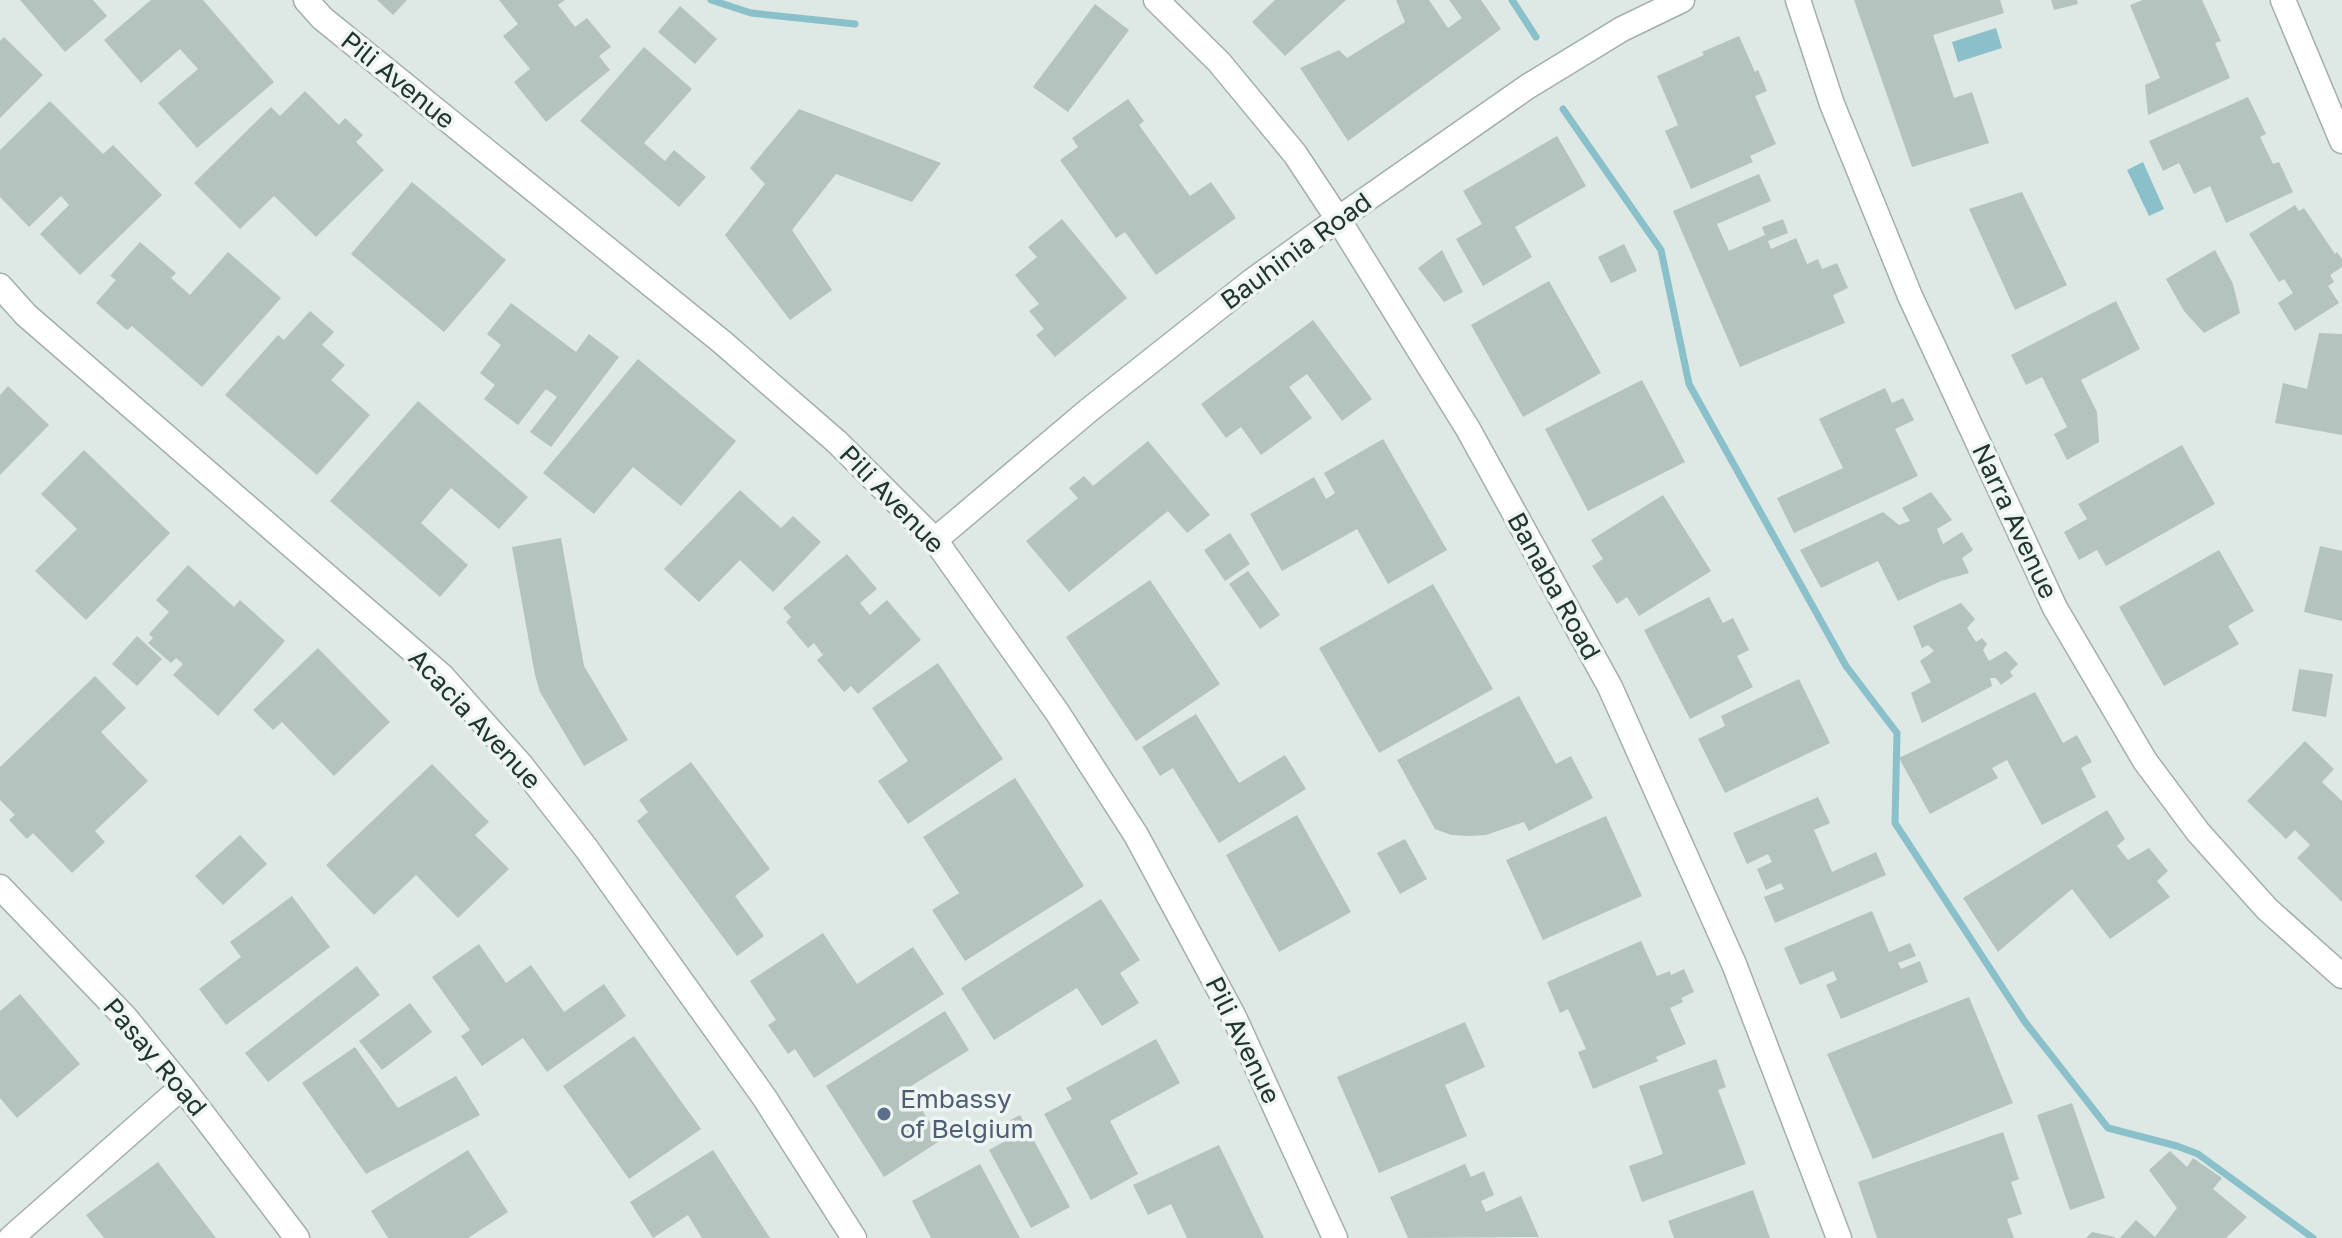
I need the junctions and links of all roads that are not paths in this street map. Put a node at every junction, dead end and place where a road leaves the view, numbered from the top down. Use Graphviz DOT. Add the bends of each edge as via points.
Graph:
graph roads {
  1 [pos="306,0"];
  2 [pos="1682,0"];
  3 [pos="1798,0"];
  4 [pos="2283,0"];
  5 [pos="1160,2"];
  6 [pos="2342,141"];
  7 [pos="1338,219"];
  8 [pos="0,286"];
  9 [pos="935,540"];
  10 [pos="0,887"];
  11 [pos="2342,976"];
  12 [pos="182,1087"];
  13 [pos="11,1238"];
  14 [pos="297,1238"];
  15 [pos="854,1238"];
  16 [pos="1335,1238"];
  17 [pos="1839,1238"];
  1 -- 9 [label="street, Pili Avenue" via="722,342 837,442"];
  2 -- 7 [label="street, Bauhinia Road" via="1622,29 1527,87"];
  3 -- 11 [label="street, Narra Avenue" via="1832,104 1910,296 2055,608 2145,761 2198,832 2267,909"];
  4 -- 6 [label="street"];
  5 -- 7 [label="street, Banaba Road" via="1219,62 1295,154"];
  7 -- 9 [label="street, Bauhinia Road" via="1089,410"];
  7 -- 17 [label="street, Banaba Road" via="1468,429 1610,687 1734,964"];
  8 -- 15 [label="street, Acacia Avenue" via="26,315 442,676 586,848 764,1097"];
  9 -- 16 [label="street, Pili Avenue" via="1136,835 1234,1017"];
  10 -- 12 [label="street, Pasay Road" via="125,1017"];
  12 -- 13 [label="street"];
  12 -- 14 [label="street, Pasay Road"];
}
